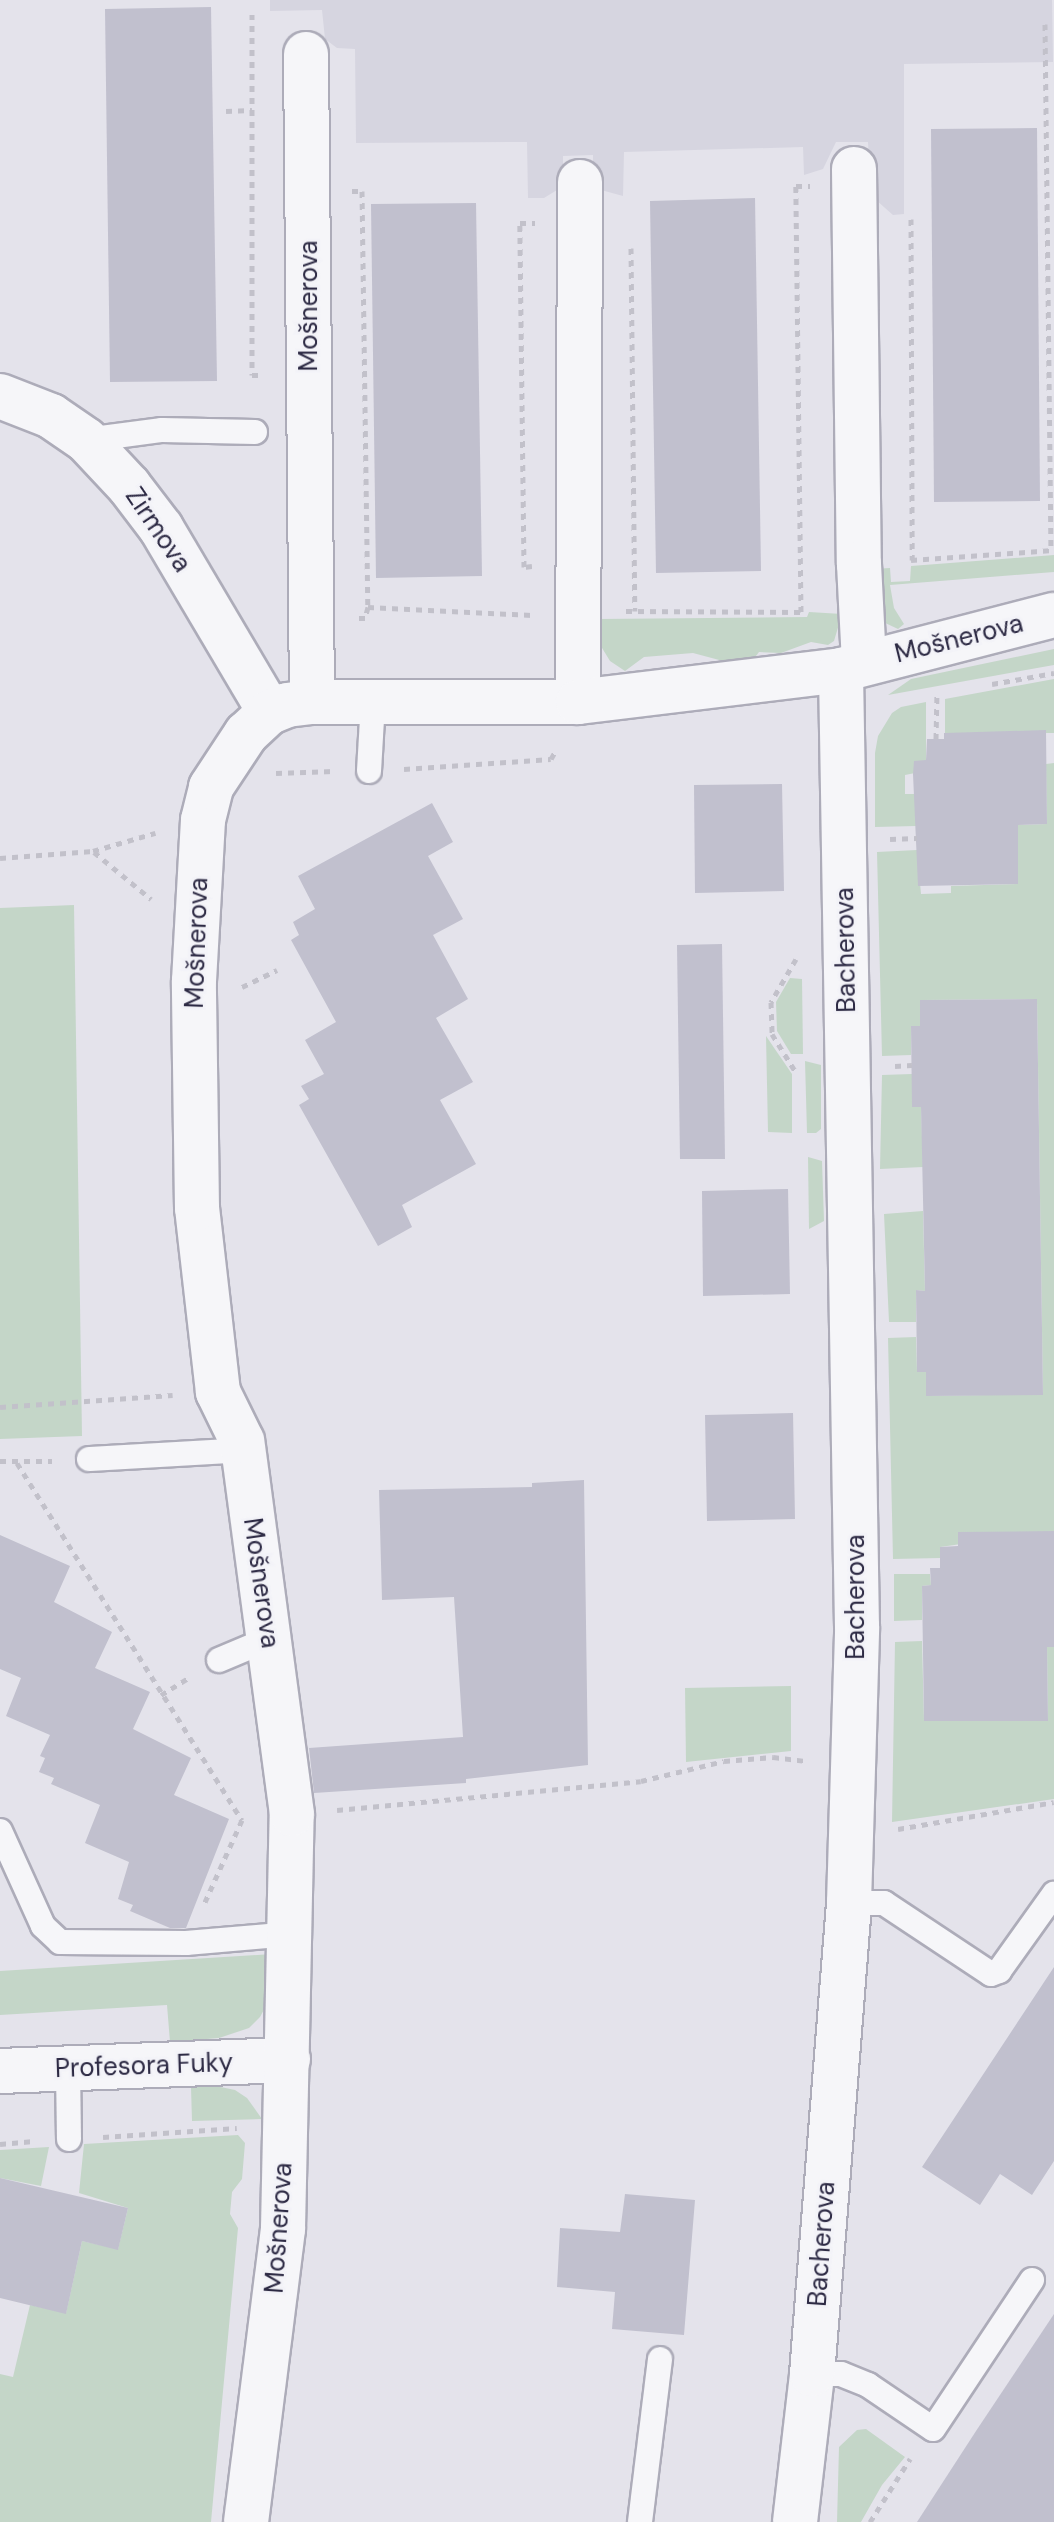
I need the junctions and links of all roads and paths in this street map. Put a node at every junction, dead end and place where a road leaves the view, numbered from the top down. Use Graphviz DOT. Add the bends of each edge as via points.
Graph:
graph roads {
  1 [pos="252,14"];
  2 [pos="1045,24"];
  3 [pos="306,54"];
  4 [pos="252,110"];
  5 [pos="226,111"];
  6 [pos="855,176"];
  7 [pos="580,182"];
  8 [pos="252,189"];
  9 [pos="362,191"];
  10 [pos="911,219"];
  11 [pos="520,223"];
  12 [pos="631,236"];
  13 [pos="0,396"];
  14 [pos="255,432"];
  15 [pos="86,440"];
  16 [pos="1052,551"];
  17 [pos="531,578"];
  18 [pos="529,603"];
  19 [pos="1054,615"];
  20 [pos="853,667"];
  21 [pos="1054,673"];
  22 [pos="981,686"];
  23 [pos="951,690"];
  24 [pos="937,693"];
  25 [pos="922,695"];
  26 [pos="312,702"];
  27 [pos="373,702"];
  28 [pos="578,702"];
  29 [pos="270,712"];
  30 [pos="936,739"];
  31 [pos="369,771"];
  32 [pos="271,774"];
  33 [pos="203,820"];
  34 [pos="93,851"];
  35 [pos="0,858"];
  36 [pos="197,939"];
  37 [pos="796,944"];
  38 [pos="277,970"];
  39 [pos="239,973"];
  40 [pos="797,1085"];
  41 [pos="218,1392"];
  42 [pos="0,1407"];
  43 [pos="243,1450"];
  44 [pos="89,1459"];
  45 [pos="0,1461"];
  46 [pos="269,1639"];
  47 [pos="219,1660"];
  48 [pos="819,1764"];
  49 [pos="1054,1802"];
  50 [pos="292,1814"];
  51 [pos="0,1831"];
  52 [pos="885,1831"];
  53 [pos="1054,1894"];
  54 [pos="849,1903"];
  55 [pos="290,1934"];
  56 [pos="186,1943"];
  57 [pos="288,2060"];
  58 [pos="68,2068"];
  59 [pos="0,2071"];
  60 [pos="248,2128"];
  61 [pos="69,2139"];
  62 [pos="1032,2280"];
  63 [pos="660,2359"];
  64 [pos="812,2374"];
  65 [pos="913,2453"];
  66 [pos="246,2522"];
  67 [pos="640,2522"];
  68 [pos="795,2522"];
  69 [pos="870,2522"];
  1 -- 4 [label="path"];
  2 -- 16 [label="path"];
  3 -- 26 [label="street, Mošnerova"];
  4 -- 5 [label="path"];
  4 -- 8 [label="path"];
  6 -- 12 [label="path" via="796,186 801,612 635,611"];
  6 -- 20 [label="street, Mošnerova" via="859,564"];
  7 -- 28 [label="street"];
  9 -- 18 [label="path" via="368,607 528,615"];
  10 -- 16 [label="path" via="912,560"];
  11 -- 17 [label="path" via="524,567 532,566"];
  13 -- 15 [label="street, Zirmova" via="51,416"];
  14 -- 15 [label="lane" via="162,430"];
  15 -- 29 [label="street, Zirmova" via="161,528"];
  19 -- 20 [label="street, Mošnerova"];
  20 -- 28 [label="street, Mošnerova"];
  20 -- 54 [label="street, Bacherova" via="857,1627"];
  21 -- 22 [label="path"];
  23 -- 24 [label="path"];
  24 -- 25 [label="path"];
  24 -- 30 [label="path"];
  26 -- 27 [label="street, Mošnerova"];
  26 -- 29 [label="street, Mošnerova"];
  27 -- 28 [label="street, Mošnerova"];
  27 -- 31 [label="lane"];
  28 -- 31 [label="path" via="551,759"];
  29 -- 33 [label="street, Mošnerova" via="225,762 211,787"];
  31 -- 32 [label="path"];
  33 -- 34 [label="path"];
  33 -- 36 [label="street, Mošnerova"];
  34 -- 35 [label="path"];
  34 -- 36 [label="path"];
  36 -- 41 [label="street, Mošnerova" via="197,1208"];
  37 -- 40 [label="path" via="796,960 771,1002 772,1034 797,1070"];
  38 -- 39 [label="path" via="241,988"];
  41 -- 42 [label="path"];
  41 -- 43 [label="street, Mošnerova"];
  43 -- 44 [label="lane"];
  43 -- 46 [label="street, Mošnerova"];
  45 -- 56 [label="path" via="17,1463 242,1820"];
  46 -- 47 [label="lane"];
  46 -- 50 [label="street, Mošnerova"];
  48 -- 50 [label="path" via="752,1758 641,1781"];
  49 -- 52 [label="path"];
  50 -- 55 [label="street, Mošnerova"];
  51 -- 56 [label="lane" via="43,1926 60,1942"];
  53 -- 54 [label="lane" via="999,1971 991,1974 884,1903"];
  54 -- 64 [label="street, Bacherova"];
  55 -- 56 [label="lane"];
  55 -- 57 [label="street, Mošnerova"];
  57 -- 58 [label="street, Profesora Fuky"];
  57 -- 66 [label="street, Mošnerova" via="283,2229"];
  58 -- 59 [label="street, Profesora Fuky"];
  58 -- 61 [label="lane"];
  60 -- 61 [label="path"];
  62 -- 64 [label="lane" via="933,2429 868,2385 841,2374"];
  63 -- 67 [label="lane"];
  64 -- 68 [label="street, Bacherova"];
  65 -- 69 [label="path"];
}
